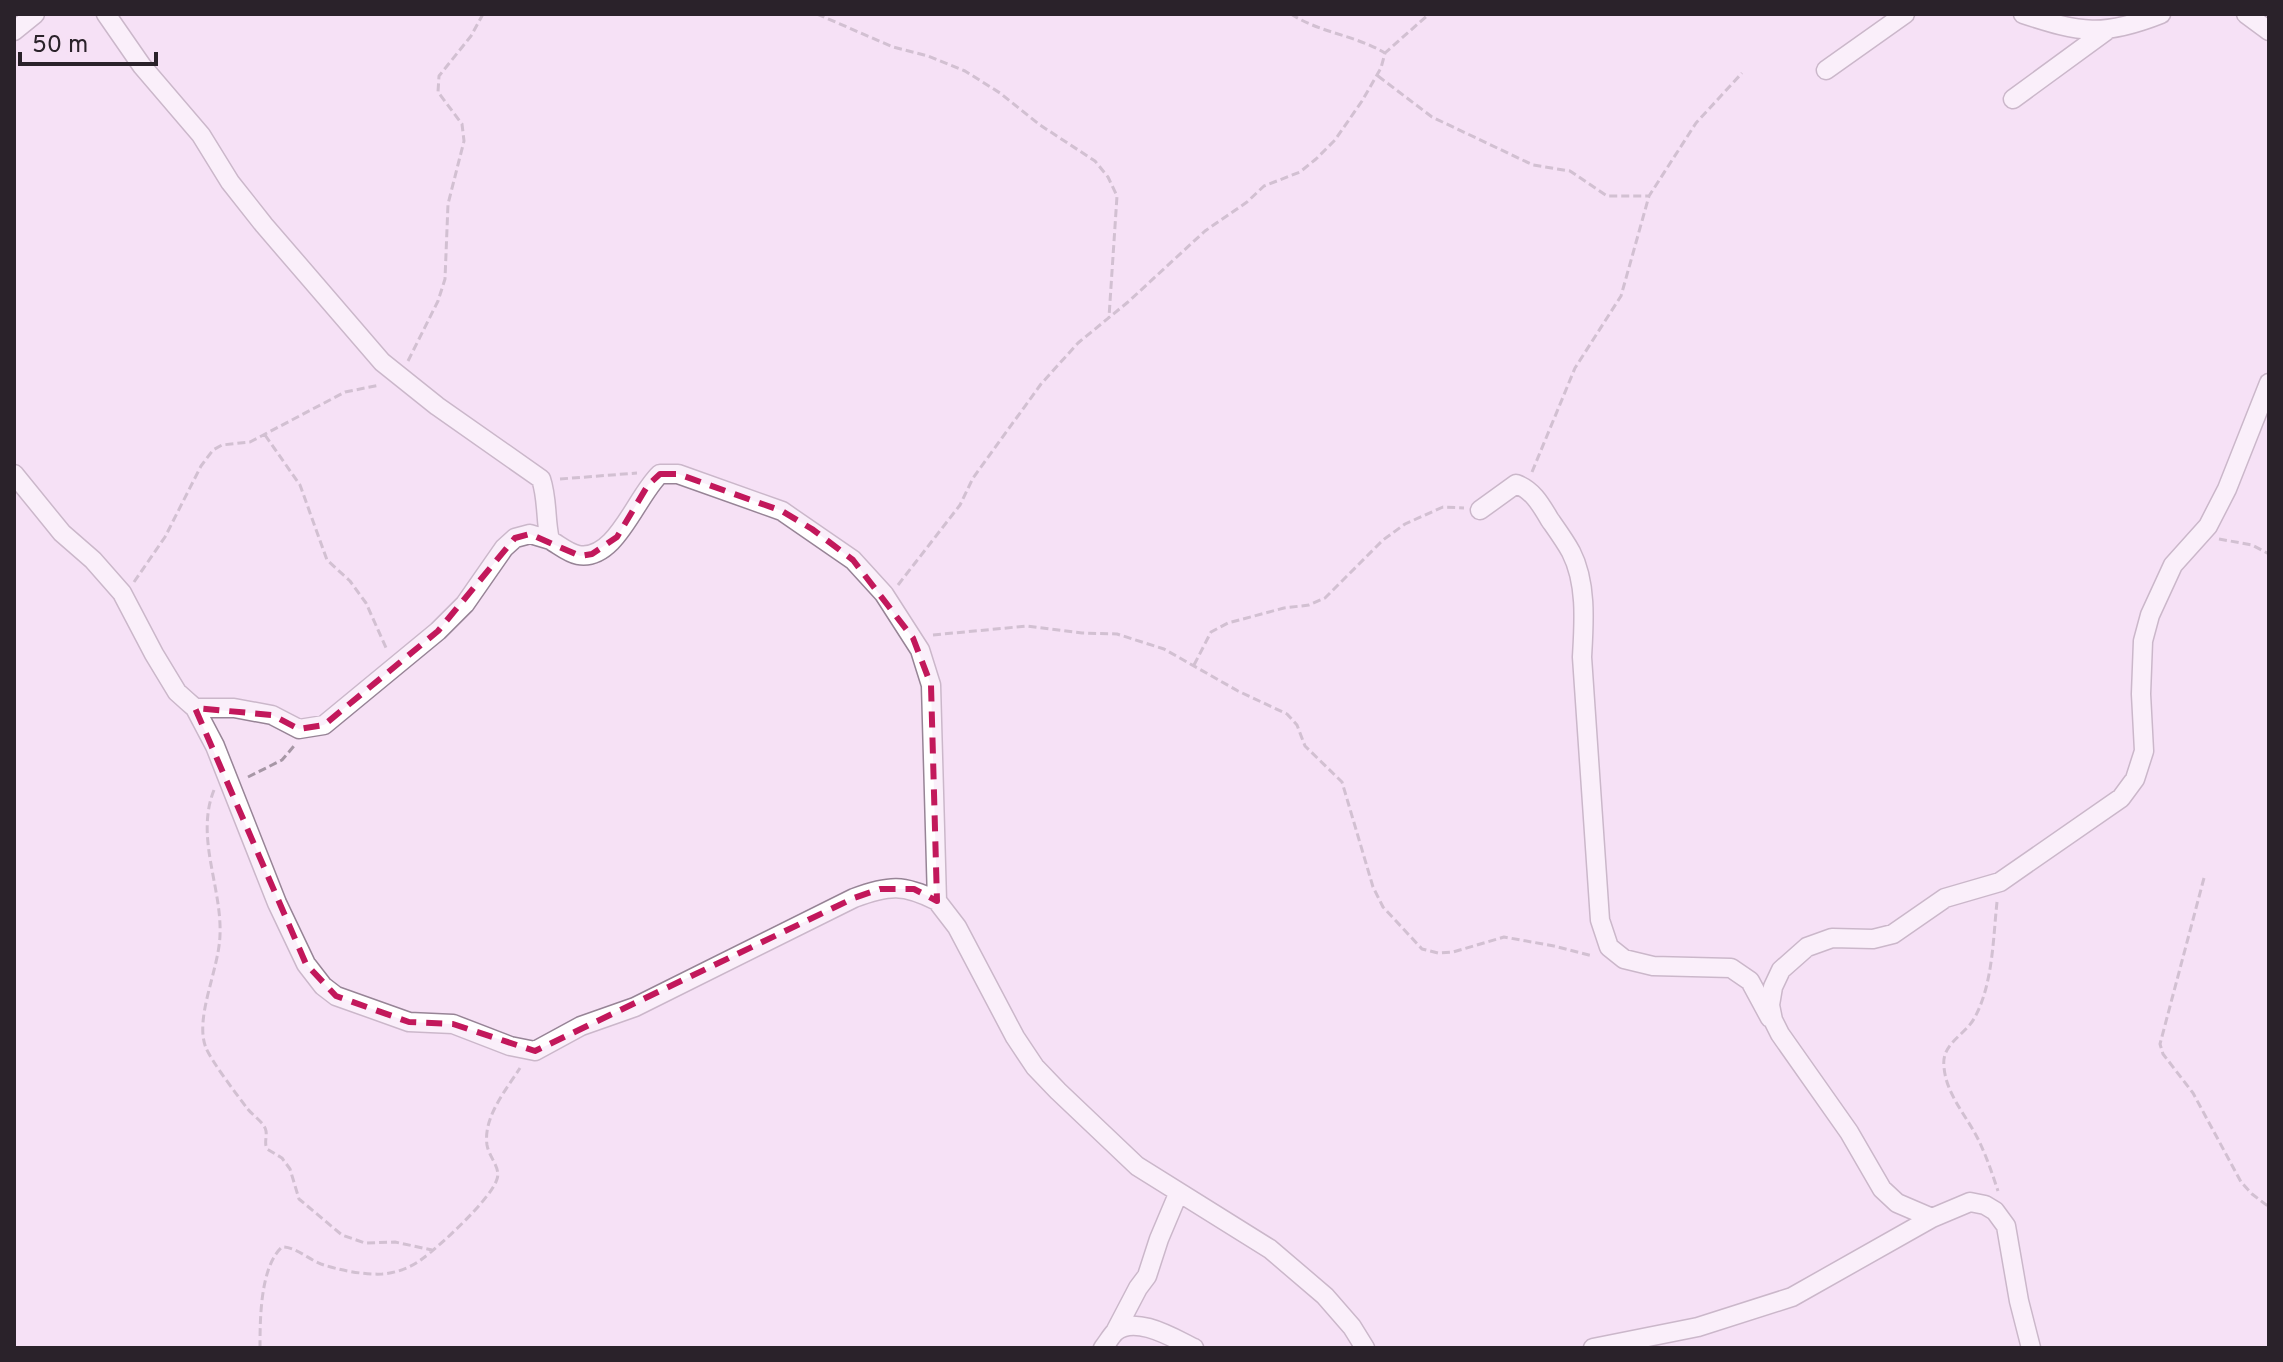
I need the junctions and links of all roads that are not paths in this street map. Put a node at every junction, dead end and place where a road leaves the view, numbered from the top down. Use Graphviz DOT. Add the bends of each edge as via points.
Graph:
graph roads {
  1 [pos="35,14"];
  2 [pos="106,14"];
  3 [pos="1905,14"];
  4 [pos="2023,14"];
  5 [pos="2161,14"];
  6 [pos="2246,14"];
  7 [pos="14,31"];
  8 [pos="2106,31"];
  9 [pos="2269,31"];
  10 [pos="1826,70"];
  11 [pos="2013,99"];
  12 [pos="2269,383"];
  13 [pos="14,474"];
  14 [pos="1480,510"];
  15 [pos="550,540"];
  16 [pos="195,708"];
  17 [pos="937,901"];
  18 [pos="1780,1034"];
  19 [pos="1178,1194"];
  20 [pos="1932,1218"];
  21 [pos="1116,1330"];
  22 [pos="1103,1348"];
  23 [pos="1194,1348"];
  24 [pos="1365,1348"];
  25 [pos="1593,1348"];
  26 [pos="2031,1348"];
  1 -- 7 [label="street"];
  2 -- 15 [label="street" via="201,135 230,182 382,362 541,479"];
  3 -- 10 [label="street"];
  4 -- 8 [label="street" via="2079,30"];
  5 -- 8 [label="street"];
  6 -- 9 [label="street"];
  8 -- 11 [label="street"];
  12 -- 18 [label="street" via="2227,489 2208,526 2173,565 2146,628 2144,751 2135,779 2121,798 2000,882 1945,898 1893,934 1832,938 1807,947 1781,970 1773,987 1770,1005"];
  13 -- 16 [label="street" via="125,600 177,692"];
  14 -- 18 [label="street" via="1516,484 1532,492 1578,569 1600,920 1609,947 1624,959 1653,966 1731,968 1750,981"];
  15 -- 16 [label="street" via="530,534 515,538 438,631 324,725 299,729 272,715"];
  15 -- 17 [label="street" via="580,556 609,546 648,485 660,474 678,474 782,511 853,560 913,638 931,685"];
  16 -- 17 [label="street" via="306,964 336,996 409,1022 453,1024 535,1051 854,898 880,889 914,889"];
  17 -- 19 [label="street" via="957,927 1035,1067 1137,1166"];
  18 -- 20 [label="street" via="1882,1189 1897,1203"];
  19 -- 21 [label="street" via="1147,1276"];
  19 -- 24 [label="street" via="1270,1249 1325,1296"];
  20 -- 25 [label="street" via="1792,1297 1698,1327"];
  20 -- 26 [label="street" via="1970,1202 1995,1211 2006,1226"];
  21 -- 22 [label="street"];
  21 -- 23 [label="street" via="1127,1326 1160,1331"];
}
